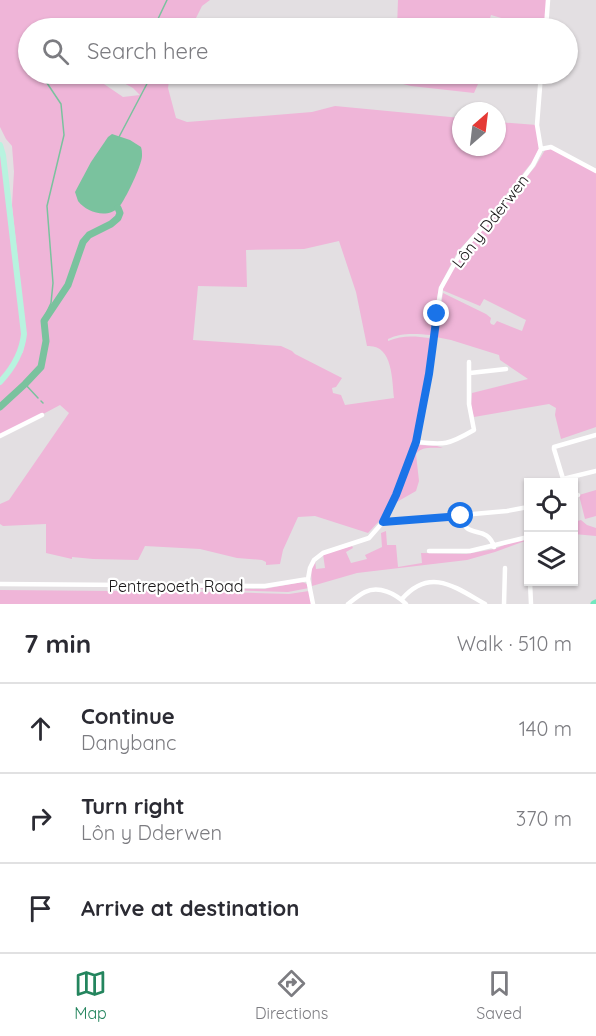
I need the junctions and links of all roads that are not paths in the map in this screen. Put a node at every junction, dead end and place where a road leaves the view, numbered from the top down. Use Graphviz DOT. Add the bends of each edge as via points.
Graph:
graph roads {
  1 [pos="548,0"];
  2 [pos="547,18"];
  3 [pos="540,84"];
  4 [pos="0,145"];
  5 [pos="541,148"];
  6 [pos="596,171"];
  7 [pos="469,362"];
  8 [pos="506,369"];
  9 [pos="470,373"];
  10 [pos="0,382"];
  11 [pos="42,415"];
  12 [pos="596,435"];
  13 [pos="0,436"];
  14 [pos="416,442"];
  15 [pos="596,471"];
  16 [pos="562,478"];
  17 [pos="573,478"];
  18 [pos="524,508"];
  19 [pos="461,516"];
  20 [pos="383,522"];
  21 [pos="524,538"];
  22 [pos="494,547"];
  23 [pos="429,551"];
  24 [pos="505,568"];
  25 [pos="309,581"];
  26 [pos="0,584"];
  27 [pos="530,586"];
  28 [pos="402,599"];
  29 [pos="313,604"];
  30 [pos="348,604"];
  31 [pos="406,604"];
  32 [pos="485,604"];
  33 [pos="504,604"];
  34 [pos="531,604"];
  1 -- 2 [label="street"];
  3 -- 5 [label="street" via="537,125"];
  4 -- 10 [label="main road" via="24,334 16,362"];
  5 -- 6 [label="street" via="551,147"];
  5 -- 14 [label="street, Lôn y Dderwen" via="511,194 461,252 441,288"];
  7 -- 9 [label="street"];
  8 -- 9 [label="street"];
  9 -- 14 [label="street" via="469,404 474,430 440,444"];
  11 -- 13 [label="street"];
  12 -- 16 [label="street" via="554,447"];
  14 -- 20 [label="street, Lôn y Dderwen"];
  15 -- 17 [label="street"];
  18 -- 19 [label="street"];
  19 -- 20 [label="street"];
  19 -- 22 [label="street" via="467,529 488,535"];
  20 -- 25 [label="street, Lôn y Dderwen" via="369,538 323,553 314,560"];
  21 -- 22 [label="street"];
  22 -- 23 [label="street"];
  24 -- 33 [label="street"];
  25 -- 26 [label="street, Pentrepoeth Road" via="264,586"];
  25 -- 29 [label="street"];
  27 -- 34 [label="street"];
  28 -- 30 [label="street" via="374,590"];
  28 -- 31 [label="street"];
  28 -- 32 [label="street" via="418,585 434,582 452,585"];
}
